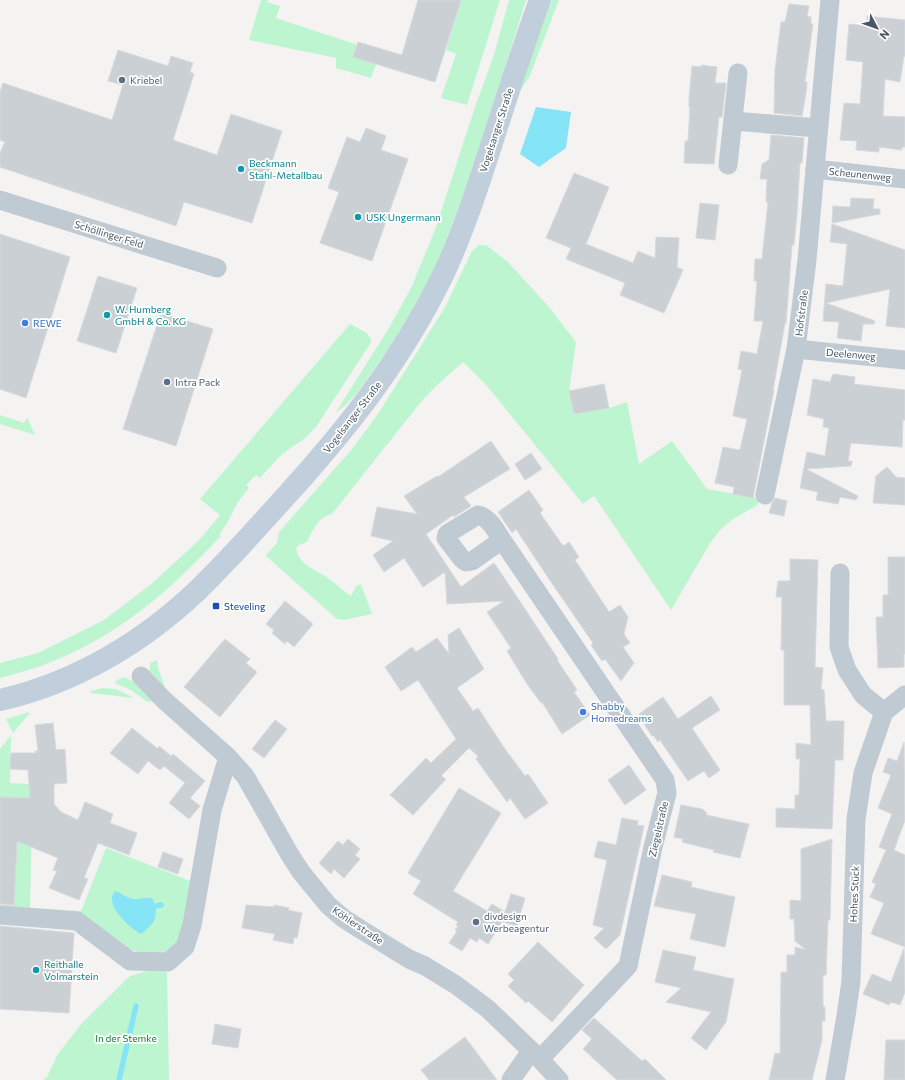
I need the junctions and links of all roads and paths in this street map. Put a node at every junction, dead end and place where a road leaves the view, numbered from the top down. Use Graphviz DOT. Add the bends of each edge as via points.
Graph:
graph roads {
  1 [pos="540,0"];
  2 [pos="830,0"];
  3 [pos="738,73"];
  4 [pos="733,121"];
  5 [pos="818,128"];
  6 [pos="728,165"];
  7 [pos="815,169"];
  8 [pos="905,179"];
  9 [pos="0,200"];
  10 [pos="217,268"];
  11 [pos="796,349"];
  12 [pos="905,360"];
  13 [pos="765,495"];
  14 [pos="502,540"];
  15 [pos="840,573"];
  16 [pos="141,676"];
  17 [pos="905,695"];
  18 [pos="0,700"];
  19 [pos="884,712"];
  20 [pos="228,757"];
  21 [pos="0,915"];
  22 [pos="535,1055"];
  23 [pos="510,1080"];
  24 [pos="559,1080"];
  25 [pos="835,1080"];
  1 -- 18 [label="main road, Vogelsanger Straße" via="466,220 444,273 403,347 354,418 319,460 199,589 147,633 93,666 66,679 27,694"];
  2 -- 5 [label="street, Hofstraße"];
  3 -- 4 [label="street"];
  4 -- 5 [label="street"];
  4 -- 6 [label="street"];
  5 -- 7 [label="street, Hofstraße"];
  7 -- 8 [label="street, Scheunenweg"];
  7 -- 11 [label="street, Hofstraße" via="808,260"];
  9 -- 10 [label="street, Schöllinger Feld"];
  11 -- 12 [label="street, Deelenweg"];
  11 -- 13 [label="street, Hofstraße"];
  14 -- 22 [label="street, Ziegelstraße" via="665,780 667,793 628,966"];
  15 -- 19 [label="street" via="839,647 847,670 863,695"];
  16 -- 20 [label="street, Köhlerstraße"];
  17 -- 19 [label="street"];
  19 -- 25 [label="street, Hohes Stück" via="863,773 856,819 851,980"];
  20 -- 21 [label="street" via="212,810 192,925 185,947 168,962 130,961 77,921"];
  20 -- 22 [label="street, Köhlerstraße" via="244,776 301,872 328,905 360,929 456,985 488,1009"];
  22 -- 23 [label="street"];
  22 -- 24 [label="street, Köhlerstraße"];
}
